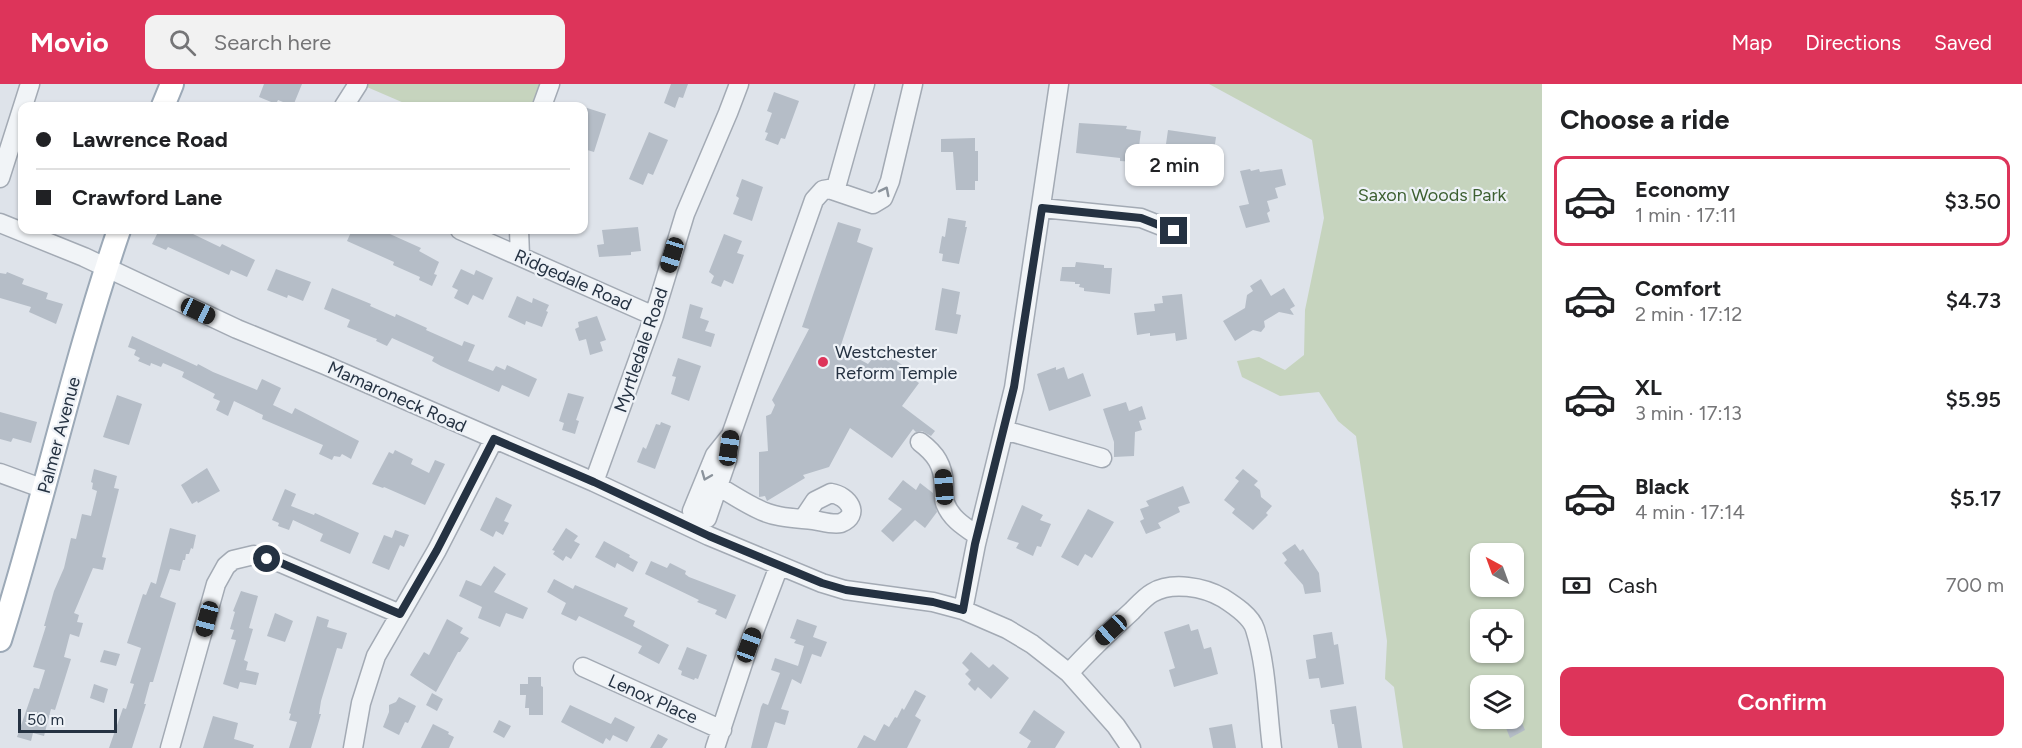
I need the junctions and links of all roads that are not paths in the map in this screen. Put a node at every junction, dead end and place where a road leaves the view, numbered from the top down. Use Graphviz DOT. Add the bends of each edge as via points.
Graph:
graph roads {
  1 [pos="358,84"];
  2 [pos="550,84"];
  3 [pos="739,84"];
  4 [pos="865,84"];
  5 [pos="913,84"];
  6 [pos="1059,84"];
  7 [pos="28,85"];
  8 [pos="23,102"];
  9 [pos="347,102"];
  10 [pos="543,102"];
  11 [pos="18,118"];
  12 [pos="0,178"];
  13 [pos="835,190"];
  14 [pos="1042,208"];
  15 [pos="0,223"];
  16 [pos="18,230"];
  17 [pos="1174,231"];
  18 [pos="28,234"];
  19 [pos="118,234"];
  20 [pos="469,234"];
  21 [pos="519,234"];
  22 [pos="520,256"];
  23 [pos="107,268"];
  24 [pos="654,316"];
  25 [pos="1004,430"];
  26 [pos="731,435"];
  27 [pos="494,439"];
  28 [pos="920,442"];
  29 [pos="1102,458"];
  30 [pos="0,473"];
  31 [pos="594,482"];
  32 [pos="718,486"];
  33 [pos="44,489"];
  34 [pos="803,519"];
  35 [pos="695,524"];
  36 [pos="978,536"];
  37 [pos="779,566"];
  38 [pos="963,610"];
  39 [pos="400,614"];
  40 [pos="0,640"];
  41 [pos="583,668"];
  42 [pos="1069,673"];
  43 [pos="722,730"];
  44 [pos="170,748"];
  45 [pos="353,748"];
  46 [pos="715,748"];
  47 [pos="1131,748"];
  48 [pos="1272,748"];
  1 -- 9 [label="street"];
  2 -- 10 [label="street"];
  3 -- 24 [label="street, Myrtledale Road" via="685,214"];
  4 -- 13 [label="street"];
  13 -- 5 [label="street, one-way" via="873,204 883,198"];
  6 -- 14 [label="street"];
  7 -- 8 [label="street"];
  11 -- 12 [label="street"];
  13 -- 26 [label="street" via="823,190 814,200"];
  14 -- 17 [label="street" via="1141,218"];
  14 -- 25 [label="street"];
  15 -- 16 [label="street, Mamaroneck Road"];
  18 -- 23 [label="street, Mamaroneck Road"];
  19 -- 23 [label="main road, Palmer Avenue"];
  20 -- 22 [label="street, Ridgedale Road"];
  21 -- 22 [label="street"];
  22 -- 24 [label="street, Ridgedale Road"];
  23 -- 27 [label="street, Mamaroneck Road" via="237,329"];
  23 -- 33 [label="main road, Palmer Avenue"];
  24 -- 31 [label="street, Myrtledale Road"];
  25 -- 29 [label="street"];
  25 -- 36 [label="street"];
  26 -- 32 [label="street"];
  26 -- 35 [label="street, one-way" via="715,455 692,511"];
  27 -- 31 [label="street, Mamaroneck Road"];
  27 -- 39 [label="street"];
  28 -- 36 [label="street" via="934,452 939,462 944,502 951,514"];
  30 -- 33 [label="street"];
  31 -- 35 [label="street, Mamaroneck Road"];
  32 -- 34 [label="street" via="760,510"];
  32 -- 35 [label="street" via="707,518"];
  33 -- 40 [label="main road, Palmer Avenue"];
  35 -- 37 [label="street, Mamaroneck Road"];
  36 -- 38 [label="street"];
  37 -- 38 [label="street, Mamaroneck Road" via="846,590"];
  37 -- 43 [label="street, Lenox Place"];
  38 -- 42 [label="street, Mamaroneck Road" via="1007,628"];
  39 -- 44 [label="street" via="281,563 254,555 233,560 216,584"];
  39 -- 45 [label="street" via="376,656"];
  41 -- 43 [label="street, Lenox Place"];
  42 -- 47 [label="street, Mamaroneck Road"];
  42 -- 48 [label="street" via="1152,592 1183,586 1211,591 1232,603 1255,627"];
  43 -- 46 [label="street, Lenox Place"];
}
